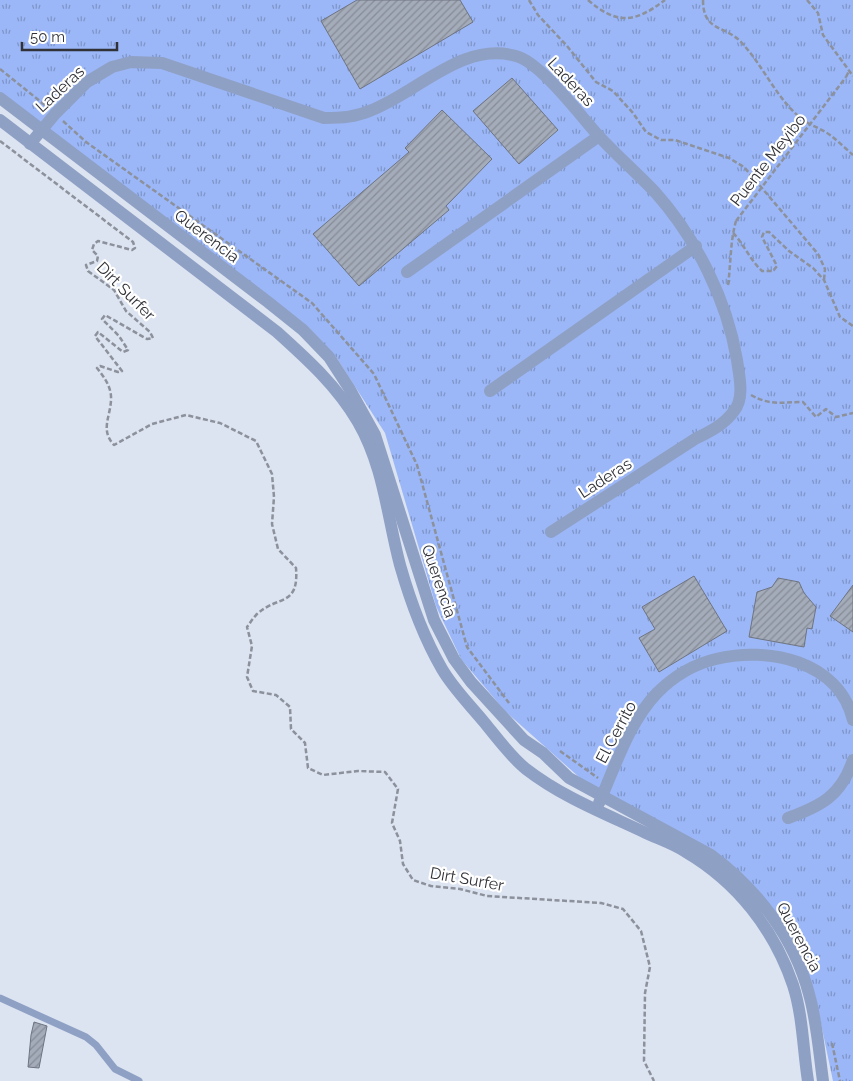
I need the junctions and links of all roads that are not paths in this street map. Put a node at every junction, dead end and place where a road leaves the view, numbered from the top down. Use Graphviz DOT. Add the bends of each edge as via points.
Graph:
graph roads {
  1 [pos="0,98"];
  2 [pos="0,120"];
  3 [pos="42,129"];
  4 [pos="599,136"];
  5 [pos="30,144"];
  6 [pos="696,246"];
  7 [pos="407,272"];
  8 [pos="490,391"];
  9 [pos="371,437"];
  10 [pos="551,532"];
  11 [pos="853,720"];
  12 [pos="853,760"];
  13 [pos="605,790"];
  14 [pos="596,810"];
  15 [pos="788,818"];
  16 [pos="0,998"];
  17 [pos="139,1081"];
  18 [pos="808,1081"];
  19 [pos="823,1081"];
  1 -- 3 [label="street, Querencia"];
  2 -- 5 [label="street, Querencia"];
  3 -- 4 [label="street, Laderas" via="87,82 112,67 131,62 162,63 324,118 350,118 374,110 454,64 485,53 501,52 519,56 535,66"];
  3 -- 5 [label="street, Laderas"];
  3 -- 9 [label="street, Querencia" via="303,330 329,357 349,388"];
  4 -- 6 [label="street, Laderas" via="656,194"];
  4 -- 7 [label="street"];
  5 -- 9 [label="street, Querencia" via="277,332 318,369"];
  6 -- 8 [label="street"];
  6 -- 10 [label="street, Laderas" via="720,301 736,353 741,389 736,410 719,426"];
  9 -- 13 [label="street, Querencia" via="434,620 454,659 524,740 570,778"];
  9 -- 14 [label="street, Querencia" via="412,605 442,669 525,769"];
  11 -- 13 [label="street, El Cerrito" via="845,698 813,668 781,657 716,659 683,672 657,694 634,726"];
  12 -- 15 [label="street" via="839,789 824,802"];
  13 -- 14 [label="street, El Cerrito"];
  13 -- 19 [label="street, Querencia" via="731,870 760,900 776,922 801,970 809,994"];
  14 -- 18 [label="street, Querencia" via="685,851 730,885 752,908 767,929 793,986"];
  16 -- 17 [label="lane" via="86,1037 115,1069"];
}
